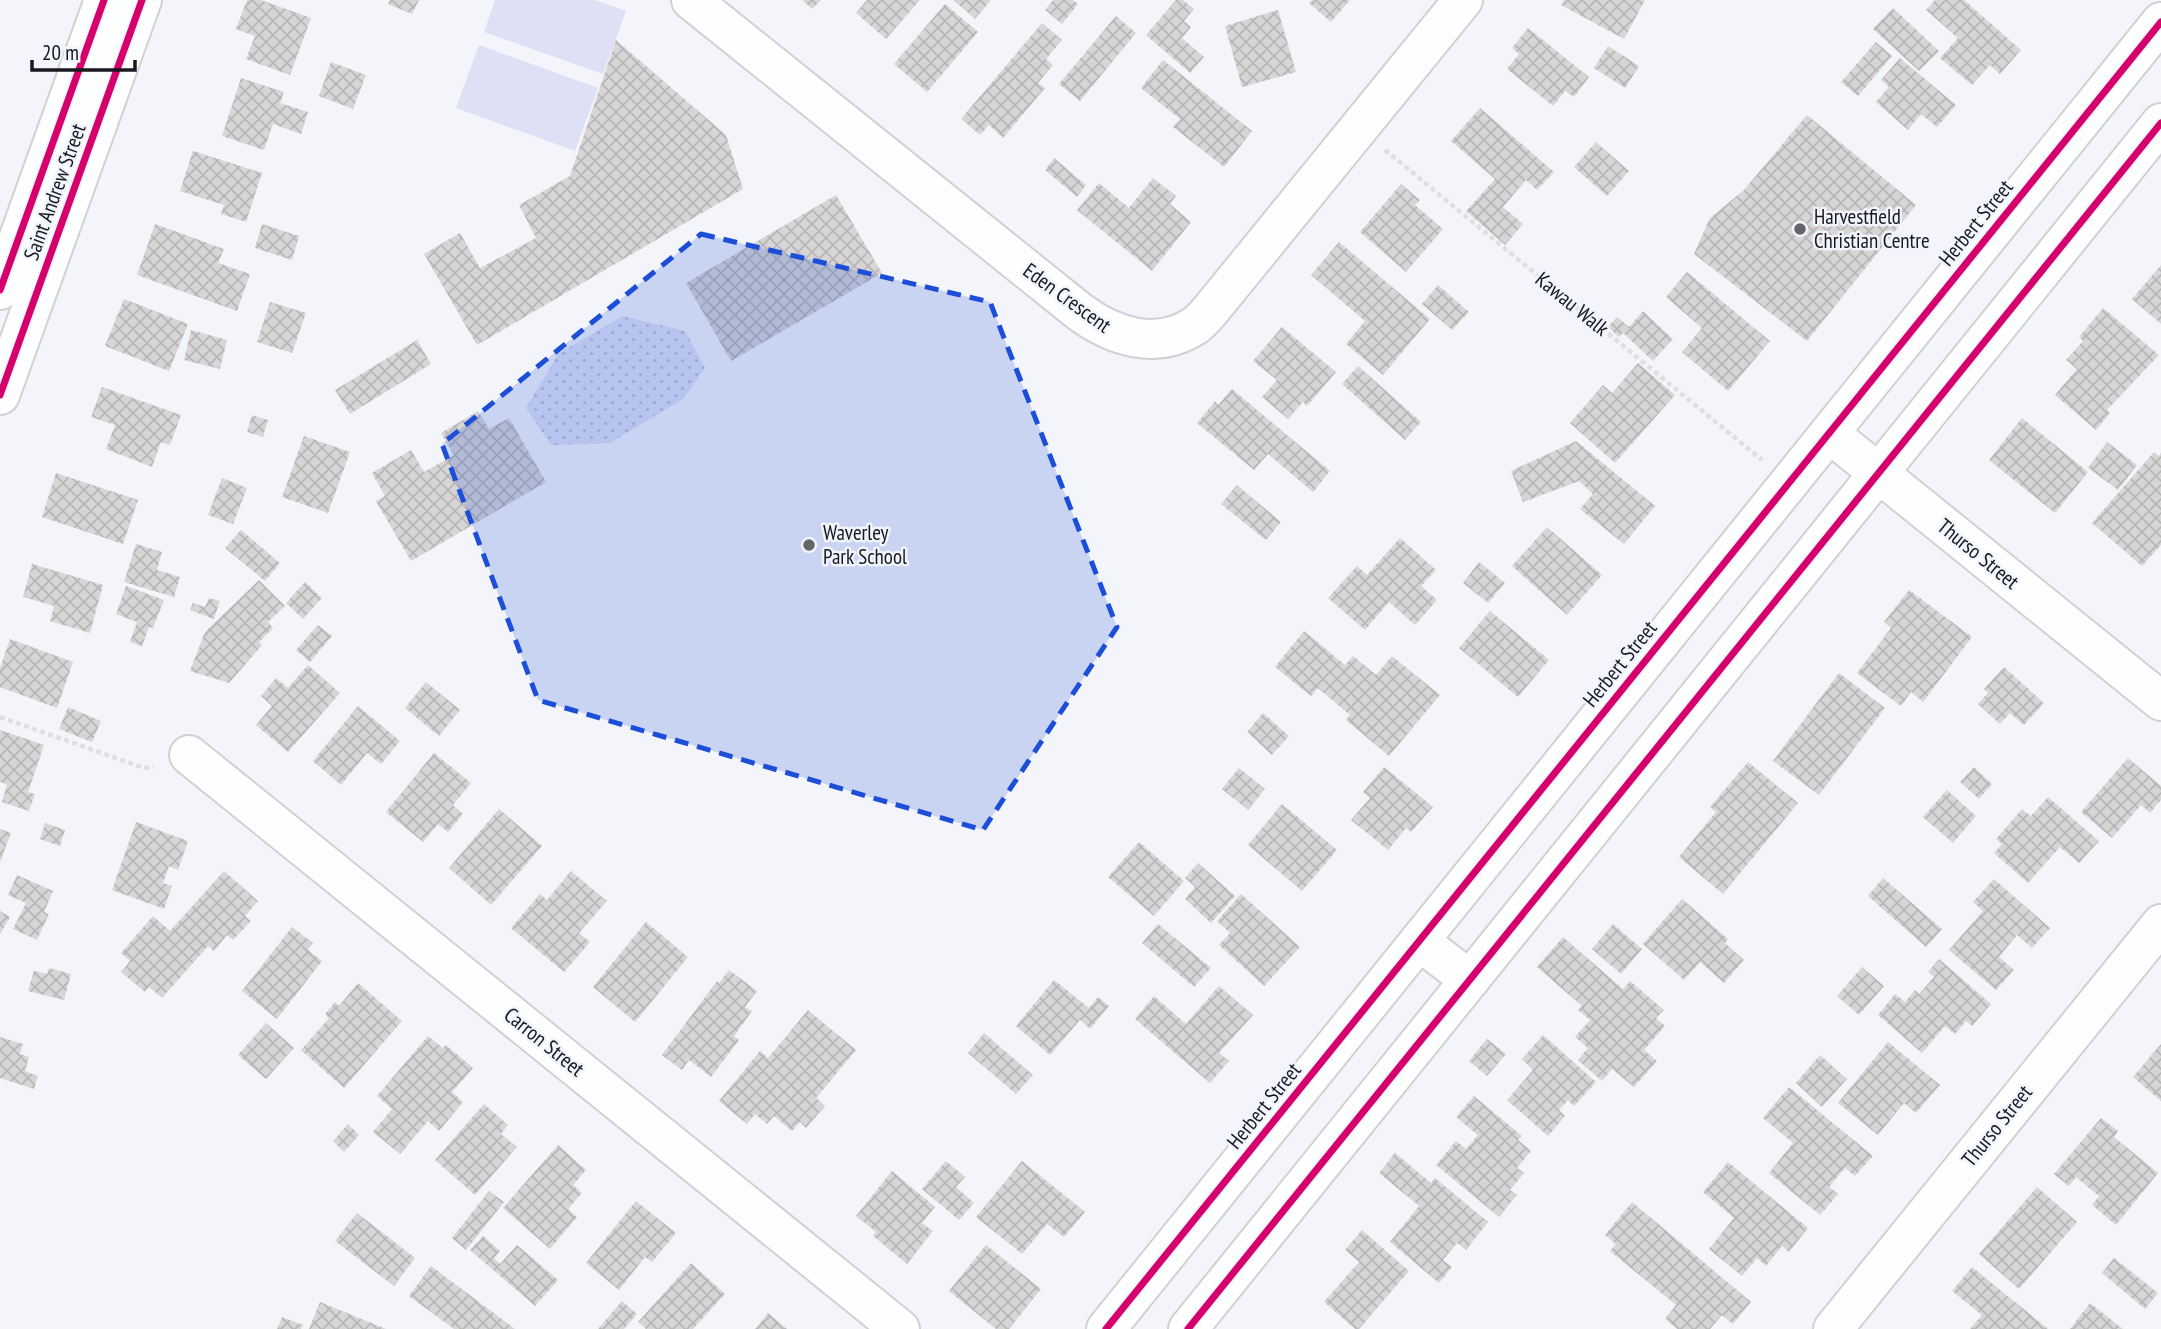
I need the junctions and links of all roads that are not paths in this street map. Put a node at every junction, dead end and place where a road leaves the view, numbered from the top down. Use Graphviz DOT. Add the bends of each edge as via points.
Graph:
graph roads {
  1 [pos="104,0"];
  2 [pos="142,0"];
  3 [pos="691,0"];
  4 [pos="1462,0"];
  5 [pos="2161,22"];
  6 [pos="2161,123"];
  7 [pos="0,289"];
  8 [pos="0,395"];
  9 [pos="1829,433"];
  10 [pos="1878,474"];
  11 [pos="2161,701"];
  12 [pos="171,761"];
  13 [pos="2161,924"];
  14 [pos="1419,941"];
  15 [pos="1470,980"];
  16 [pos="900,1329"];
  17 [pos="1105,1329"];
  18 [pos="1188,1329"];
  19 [pos="1833,1329"];
  1 -- 7 [label="street, Saint Andrew Street"];
  2 -- 8 [label="street, Saint Andrew Street"];
  3 -- 4 [label="street, Eden Crescent" via="1100,327 1122,337 1150,339 1196,324 1218,301"];
  5 -- 9 [label="street, Herbert Street"];
  6 -- 10 [label="street"];
  9 -- 10 [label="street, Thurso Street"];
  9 -- 14 [label="street, Herbert Street"];
  10 -- 11 [label="street, Thurso Street"];
  10 -- 15 [label="street"];
  12 -- 16 [label="street, Carron Street"];
  13 -- 19 [label="street, Thurso Street"];
  14 -- 15 [label="street"];
  14 -- 17 [label="street, Herbert Street"];
  15 -- 18 [label="street"];
}
